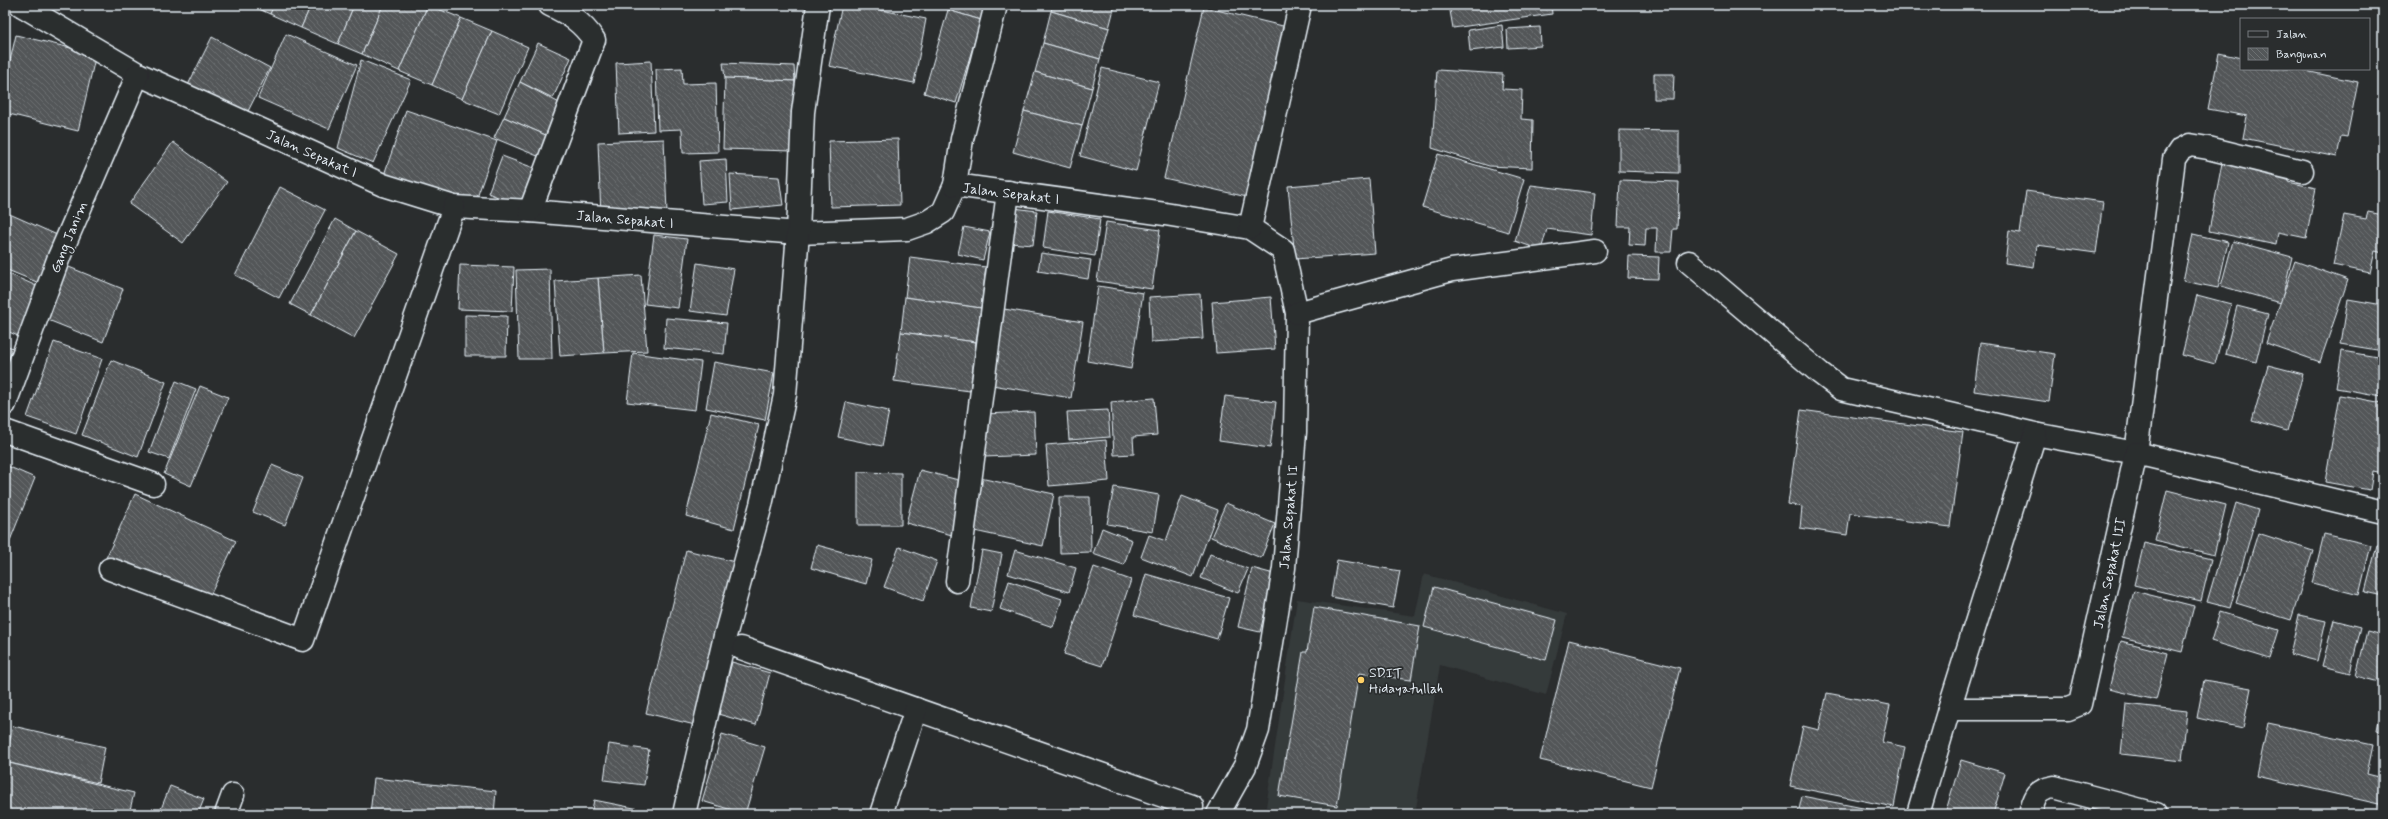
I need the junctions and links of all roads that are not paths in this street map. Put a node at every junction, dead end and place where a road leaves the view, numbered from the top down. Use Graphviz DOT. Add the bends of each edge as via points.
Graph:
graph roads {
  1 [pos="21,5"];
  2 [pos="550,5"];
  3 [pos="818,5"];
  4 [pos="996,5"];
  5 [pos="1300,5"];
  6 [pos="138,74"];
  7 [pos="2302,171"];
  8 [pos="955,185"];
  9 [pos="1008,192"];
  10 [pos="454,207"];
  11 [pos="530,211"];
  12 [pos="1250,228"];
  13 [pos="798,233"];
  14 [pos="1595,251"];
  15 [pos="1689,262"];
  16 [pos="1297,314"];
  17 [pos="5,404"];
  18 [pos="5,430"];
  19 [pos="2035,434"];
  20 [pos="2136,453"];
  21 [pos="153,484"];
  22 [pos="2383,512"];
  23 [pos="110,569"];
  24 [pos="956,581"];
  25 [pos="741,648"];
  26 [pos="916,709"];
  27 [pos="1949,709"];
  28 [pos="1192,806"];
  29 [pos="684,814"];
  30 [pos="881,814"];
  31 [pos="1218,814"];
  32 [pos="1918,814"];
  33 [pos="2030,814"];
  34 [pos="2156,814"];
  1 -- 6 [label="street, Jalan Sepakat I"];
  2 -- 11 [label="street" via="585,26 594,40"];
  3 -- 13 [label="street" via="803,112"];
  4 -- 8 [label="street" via="962,139"];
  5 -- 12 [label="street"];
  6 -- 10 [label="street, Jalan Sepakat I" via="383,185"];
  6 -- 17 [label="street, Gang Janim" via="59,257"];
  7 -- 20 [label="street" via="2190,146 2180,150 2174,159"];
  8 -- 9 [label="street, Jalan Sepakat I"];
  8 -- 13 [label="street, Jalan Sepakat I" via="943,212 927,222 907,229"];
  9 -- 12 [label="street, Jalan Sepakat I"];
  9 -- 24 [label="street"];
  10 -- 11 [label="street, Jalan Sepakat I"];
  10 -- 23 [label="street" via="303,640"];
  11 -- 13 [label="street, Jalan Sepakat I"];
  12 -- 16 [label="street, Jalan Sepakat II" via="1283,250"];
  13 -- 29 [label="street" via="785,395"];
  14 -- 16 [label="street" via="1452,270"];
  15 -- 19 [label="street" via="1841,389"];
  16 -- 31 [label="street, Jalan Sepakat II" via="1295,432 1284,568 1258,730 1245,766"];
  18 -- 21 [label="street"];
  19 -- 20 [label="street"];
  19 -- 27 [label="street"];
  20 -- 22 [label="street"];
  20 -- 27 [label="street, Jalan Sepakat III" via="2080,704 2068,710"];
  25 -- 26 [label="street"];
  26 -- 28 [label="street"];
  26 -- 30 [label="street"];
  27 -- 32 [label="street"];
  33 -- 34 [label="street" via="2036,796 2043,788 2054,787"];
}
